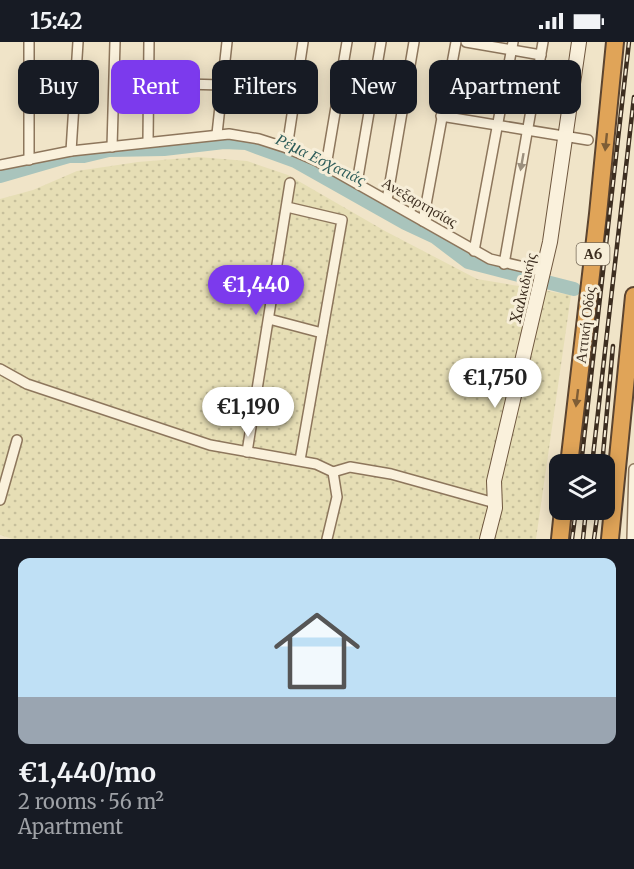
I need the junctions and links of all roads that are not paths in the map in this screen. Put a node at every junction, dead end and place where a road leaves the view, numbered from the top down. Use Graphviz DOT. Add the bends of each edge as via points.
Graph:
graph roads {
  1 [pos="29,42"];
  2 [pos="78,42"];
  3 [pos="115,42"];
  4 [pos="149,42"];
  5 [pos="227,42"];
  6 [pos="303,42"];
  7 [pos="347,42"];
  8 [pos="381,42"];
  9 [pos="414,42"];
  10 [pos="456,42"];
  11 [pos="466,42"];
  12 [pos="543,42"];
  13 [pos="579,42"];
  14 [pos="615,42"];
  15 [pos="512,46"];
  16 [pos="541,55"];
  17 [pos="149,60"];
  18 [pos="225,60"];
  19 [pos="148,114"];
  20 [pos="219,114"];
  21 [pos="441,116"];
  22 [pos="498,124"];
  23 [pos="528,129"];
  24 [pos="217,135"];
  25 [pos="566,138"];
  26 [pos="588,140"];
  27 [pos="148,142"];
  28 [pos="112,147"];
  29 [pos="287,148"];
  30 [pos="70,151"];
  31 [pos="29,160"];
  32 [pos="0,165"];
  33 [pos="326,166"];
  34 [pos="290,183"];
  35 [pos="357,183"];
  36 [pos="387,200"];
  37 [pos="286,207"];
  38 [pos="423,221"];
  39 [pos="474,251"];
  40 [pos="504,264"];
  41 [pos="543,279"];
  42 [pos="634,296"];
  43 [pos="269,320"];
  44 [pos="322,333"];
  45 [pos="0,369"];
  46 [pos="17,440"];
  47 [pos="247,452"];
  48 [pos="570,454"];
  49 [pos="300,460"];
  50 [pos="634,470"];
  51 [pos="333,472"];
  52 [pos="0,500"];
  53 [pos="495,503"];
  54 [pos="562,520"];
  55 [pos="633,527"];
  56 [pos="327,539"];
  57 [pos="487,539"];
  58 [pos="560,539"];
  59 [pos="610,539"];
  60 [pos="632,539"];
  1 -- 31 [label="street"];
  2 -- 30 [label="street"];
  3 -- 28 [label="street"];
  4 -- 17 [label="street"];
  5 -- 18 [label="street"];
  6 -- 29 [label="street"];
  7 -- 33 [label="street"];
  8 -- 35 [label="street"];
  9 -- 36 [label="street"];
  10 -- 21 [label="street"];
  11 -- 15 [label="street"];
  12 -- 16 [label="street"];
  13 -- 25 [label="street, Χαλκιδικής"];
  14 -- 48 [label="highway, Αττική Οδός / Α6, one-way"];
  15 -- 16 [label="street"];
  15 -- 22 [label="street"];
  16 -- 23 [label="street"];
  19 -- 27 [label="street"];
  20 -- 24 [label="street"];
  21 -- 22 [label="street"];
  21 -- 38 [label="street"];
  22 -- 23 [label="street"];
  22 -- 39 [label="street"];
  23 -- 25 [label="street"];
  23 -- 40 [label="street, one-way"];
  24 -- 27 [label="street, Ανεξαρτησίας"];
  24 -- 29 [label="street, Ανεξαρτησίας" via="250,137"];
  25 -- 26 [label="street"];
  25 -- 41 [label="street, Χαλκιδικής"];
  27 -- 28 [label="street, Ανεξαρτησίας"];
  28 -- 30 [label="street, Ανεξαρτησίας"];
  29 -- 33 [label="street, Ανεξαρτησίας"];
  30 -- 31 [label="street, Ανεξαρτησίας"];
  31 -- 32 [label="street, Ανεξαρτησίας"];
  33 -- 35 [label="street, Ανεξαρτησίας"];
  34 -- 37 [label="street"];
  35 -- 36 [label="street, Ανεξαρτησίας"];
  36 -- 38 [label="street, Ανεξαρτησίας"];
  37 -- 43 [label="street"];
  37 -- 44 [label="street" via="342,220"];
  38 -- 39 [label="street, Ανεξαρτησίας"];
  39 -- 40 [label="street, Ανεξαρτησίας"];
  40 -- 41 [label="street, Ανεξαρτησίας"];
  41 -- 53 [label="street, Χαλκιδικής" via="494,481"];
  42 -- 59 [label="highway"];
  43 -- 44 [label="street"];
  43 -- 47 [label="street"];
  44 -- 49 [label="street"];
  45 -- 47 [label="street" via="27,384 167,432"];
  46 -- 52 [label="street"];
  47 -- 49 [label="street"];
  49 -- 51 [label="street"];
  50 -- 55 [label="street"];
  51 -- 53 [label="street" via="350,467 391,474"];
  51 -- 56 [label="street" via="337,497"];
  53 -- 57 [label="street, Χαλκιδικής"];
  54 -- 58 [label="highway"];
  55 -- 60 [label="street"];
}
